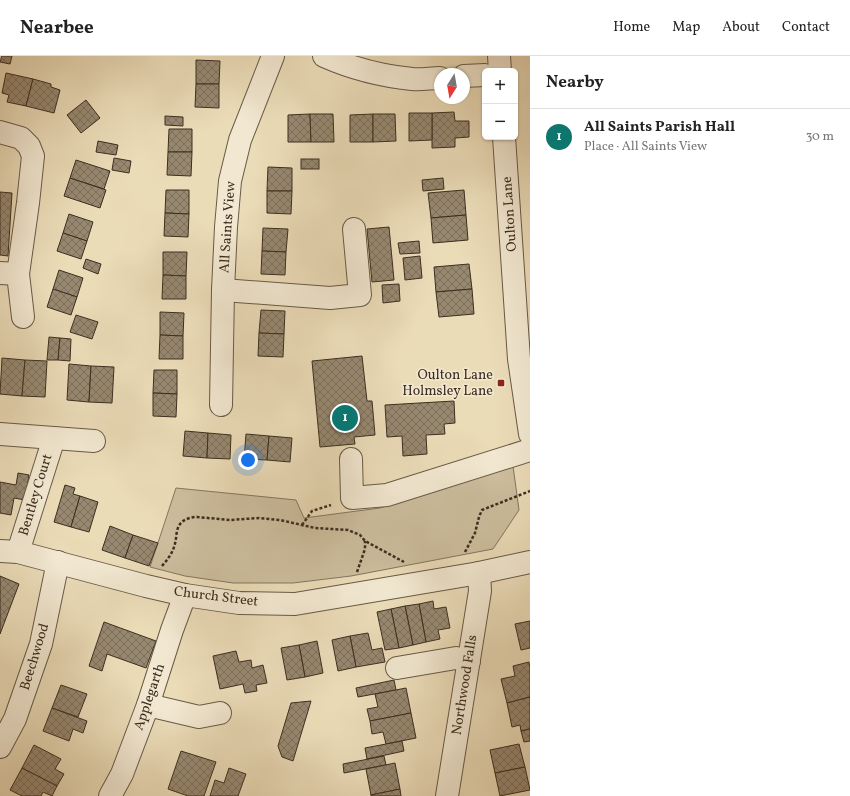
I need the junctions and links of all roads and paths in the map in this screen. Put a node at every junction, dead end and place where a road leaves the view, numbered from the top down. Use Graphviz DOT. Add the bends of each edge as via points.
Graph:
graph roads {
  1 [pos="273,56"];
  2 [pos="324,56"];
  3 [pos="499,56"];
  4 [pos="500,68"];
  5 [pos="482,74"];
  6 [pos="470,75"];
  7 [pos="434,78"];
  8 [pos="0,132"];
  9 [pos="504,140"];
  10 [pos="354,229"];
  11 [pos="9,273"];
  12 [pos="223,290"];
  13 [pos="23,317"];
  14 [pos="221,405"];
  15 [pos="0,434"];
  16 [pos="530,434"];
  17 [pos="54,438"];
  18 [pos="94,441"];
  19 [pos="530,450"];
  20 [pos="351,459"];
  21 [pos="530,491"];
  22 [pos="352,498"];
  23 [pos="302,525"];
  24 [pos="9,552"];
  25 [pos="58,562"];
  26 [pos="530,562"];
  27 [pos="479,573"];
  28 [pos="441,580"];
  29 [pos="146,586"];
  30 [pos="185,595"];
  31 [pos="469,661"];
  32 [pos="397,668"];
  33 [pos="148,705"];
  34 [pos="220,713"];
  35 [pos="0,747"];
  36 [pos="110,796"];
  37 [pos="447,796"];
  1 -- 12 [label="street, All Saints View" via="240,140 230,181"];
  2 -- 7 [label="street" via="376,73 413,80"];
  3 -- 4 [label="street"];
  5 -- 6 [label="street"];
  8 -- 11 [label="street" via="21,138 29,146 33,156 28,203"];
  9 -- 16 [label="street, Oulton Lane" via="519,359"];
  10 -- 12 [label="street" via="360,295 330,298"];
  11 -- 13 [label="street"];
  12 -- 14 [label="street, All Saints View"];
  15 -- 17 [label="street, Bentley Court"];
  17 -- 18 [label="street, Bentley Court"];
  17 -- 24 [label="street, Bentley Court"];
  19 -- 22 [label="street" via="387,495"];
  20 -- 22 [label="street"];
  21 -- 28 [label="path" via="482,510 468,547"];
  22 -- 23 [label="path" via="312,510"];
  23 -- 28 [label="path" via="348,530"];
  23 -- 29 [label="path" via="259,518 230,520 191,517 179,526 171,554"];
  24 -- 25 [label="street, Church Street"];
  25 -- 29 [label="street, Church Street"];
  25 -- 35 [label="street, Beechwood" via="41,644 15,719"];
  26 -- 27 [label="street, Church Street"];
  27 -- 28 [label="street, Church Street"];
  27 -- 31 [label="street, Northwood Falls" via="480,591"];
  28 -- 30 [label="street, Church Street" via="295,604 239,603"];
  29 -- 30 [label="street, Church Street"];
  30 -- 33 [label="street, Applegarth"];
  31 -- 32 [label="street" via="456,658"];
  31 -- 37 [label="street, Northwood Falls"];
  33 -- 34 [label="street" via="199,717"];
  33 -- 36 [label="street, Applegarth" via="122,774"];
}
